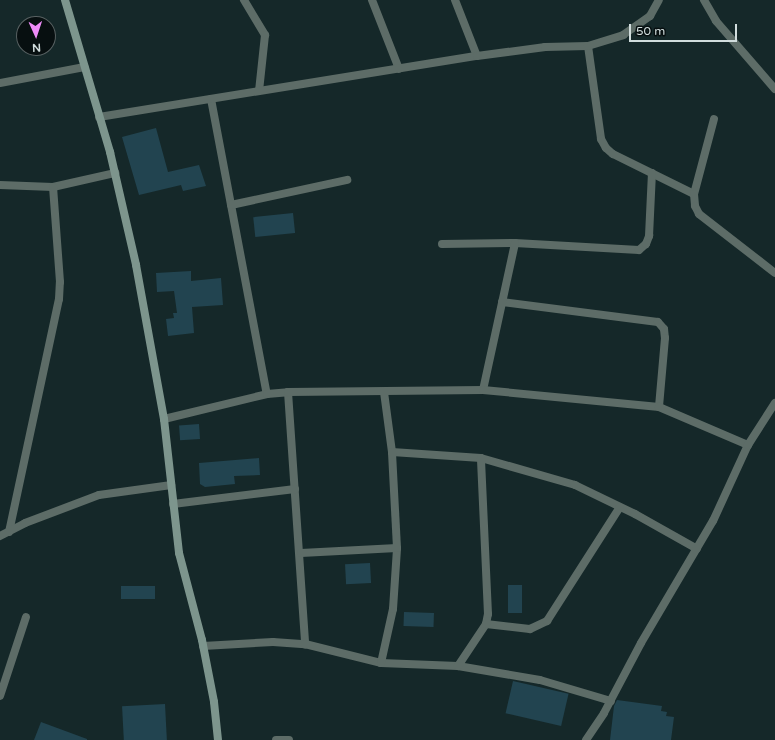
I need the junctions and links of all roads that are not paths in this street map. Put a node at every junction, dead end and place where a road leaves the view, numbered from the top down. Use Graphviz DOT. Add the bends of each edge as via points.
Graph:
graph roads {
  1 [pos="65,0"];
  2 [pos="244,0"];
  3 [pos="372,0"];
  4 [pos="455,0"];
  5 [pos="659,0"];
  6 [pos="704,0"];
  7 [pos="588,46"];
  8 [pos="477,56"];
  9 [pos="85,67"];
  10 [pos="399,69"];
  11 [pos="0,83"];
  12 [pos="775,89"];
  13 [pos="259,91"];
  14 [pos="211,99"];
  15 [pos="99,118"];
  16 [pos="714,119"];
  17 [pos="115,173"];
  18 [pos="652,173"];
  19 [pos="347,180"];
  20 [pos="0,184"];
  21 [pos="53,187"];
  22 [pos="694,194"];
  23 [pos="231,205"];
  24 [pos="515,243"];
  25 [pos="442,244"];
  26 [pos="775,273"];
  27 [pos="502,302"];
  28 [pos="483,390"];
  29 [pos="288,392"];
  30 [pos="384,392"];
  31 [pos="267,394"];
  32 [pos="775,403"];
  33 [pos="659,407"];
  34 [pos="164,419"];
  35 [pos="748,444"];
  36 [pos="392,452"];
  37 [pos="482,458"];
  38 [pos="171,486"];
  39 [pos="296,489"];
  40 [pos="173,504"];
  41 [pos="620,507"];
  42 [pos="9,532"];
  43 [pos="0,536"];
  44 [pos="397,548"];
  45 [pos="697,549"];
  46 [pos="301,553"];
  47 [pos="26,618"];
  48 [pos="486,624"];
  49 [pos="305,644"];
  50 [pos="203,646"];
  51 [pos="382,663"];
  52 [pos="458,666"];
  53 [pos="0,696"];
  54 [pos="611,701"];
  55 [pos="218,740"];
  56 [pos="276,740"];
  57 [pos="288,740"];
  58 [pos="586,740"];
  1 -- 9 [label="street"];
  2 -- 13 [label="street" via="265,35"];
  3 -- 10 [label="street"];
  4 -- 8 [label="street"];
  5 -- 7 [label="street" via="650,16 623,35"];
  6 -- 12 [label="street" via="716,21"];
  7 -- 8 [label="street" via="545,47"];
  7 -- 18 [label="street" via="601,139 614,154"];
  8 -- 10 [label="street"];
  9 -- 11 [label="street"];
  9 -- 15 [label="street"];
  10 -- 13 [label="street"];
  13 -- 14 [label="street"];
  14 -- 15 [label="street"];
  14 -- 23 [label="street"];
  15 -- 17 [label="street"];
  16 -- 22 [label="street"];
  17 -- 21 [label="street"];
  17 -- 34 [label="street" via="136,265"];
  18 -- 22 [label="street"];
  18 -- 24 [label="street" via="649,236 646,244 639,250"];
  19 -- 23 [label="street"];
  20 -- 21 [label="street"];
  21 -- 42 [label="street" via="59,299"];
  22 -- 26 [label="street" via="699,214"];
  23 -- 31 [label="street"];
  24 -- 25 [label="street"];
  24 -- 27 [label="street"];
  27 -- 28 [label="street"];
  27 -- 33 [label="street" via="658,322 664,329 665,338"];
  28 -- 30 [label="street"];
  28 -- 33 [label="street"];
  29 -- 30 [label="street"];
  29 -- 31 [label="street"];
  29 -- 39 [label="street"];
  30 -- 36 [label="street"];
  31 -- 34 [label="street"];
  32 -- 35 [label="street"];
  33 -- 35 [label="street"];
  34 -- 38 [label="street"];
  35 -- 45 [label="street" via="713,521"];
  36 -- 37 [label="street"];
  36 -- 44 [label="street"];
  37 -- 41 [label="street" via="575,485"];
  37 -- 48 [label="street" via="488,614"];
  38 -- 40 [label="street"];
  38 -- 42 [label="street" via="99,496"];
  39 -- 40 [label="street"];
  39 -- 46 [label="street"];
  40 -- 50 [label="street" via="179,554"];
  41 -- 45 [label="street"];
  41 -- 48 [label="street" via="546,621 530,629"];
  42 -- 43 [label="street"];
  44 -- 46 [label="street"];
  44 -- 51 [label="street" via="393,609"];
  45 -- 54 [label="street"];
  46 -- 49 [label="street"];
  47 -- 53 [label="street"];
  48 -- 52 [label="street"];
  49 -- 50 [label="street" via="273,642"];
  49 -- 51 [label="street"];
  50 -- 55 [label="street"];
  51 -- 52 [label="street"];
  52 -- 54 [label="street" via="540,680"];
  54 -- 58 [label="street"];
  56 -- 57 [label="street"];
}
